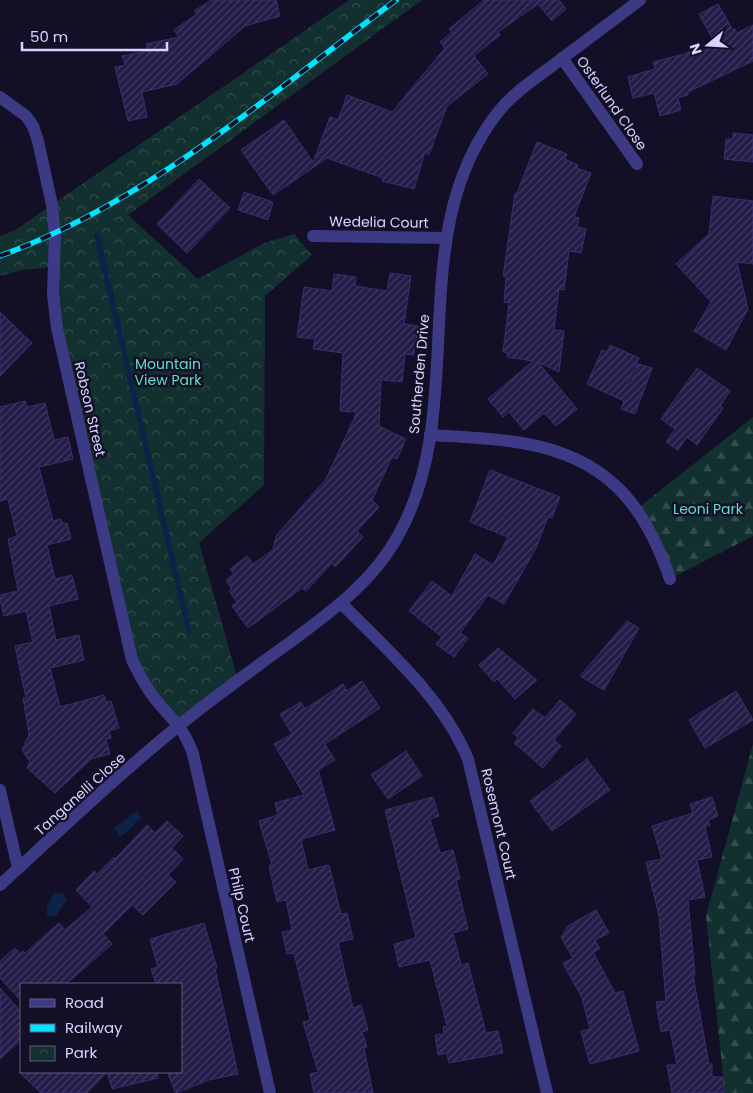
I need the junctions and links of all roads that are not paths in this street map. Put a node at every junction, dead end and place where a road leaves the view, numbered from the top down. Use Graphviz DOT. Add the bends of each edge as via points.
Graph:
graph roads {
  1 [pos="640,0"];
  2 [pos="562,58"];
  3 [pos="0,97"];
  4 [pos="637,164"];
  5 [pos="313,236"];
  6 [pos="445,238"];
  7 [pos="430,435"];
  8 [pos="670,579"];
  9 [pos="341,603"];
  10 [pos="180,725"];
  11 [pos="0,790"];
  12 [pos="18,868"];
  13 [pos="0,885"];
  14 [pos="270,1093"];
  15 [pos="547,1093"];
  1 -- 2 [label="street, Southerden Drive"];
  2 -- 4 [label="street, Osterlund Close"];
  2 -- 6 [label="street, Southerden Drive" via="520,90 500,109 483,133 467,160"];
  3 -- 10 [label="street, Robson Street" via="26,116 33,126 44,169 55,235 52,295 57,328 132,660 143,683"];
  5 -- 6 [label="street, Wedelia Court"];
  6 -- 7 [label="street, Southerden Drive"];
  7 -- 8 [label="street" via="522,443 567,455 596,469 619,488 642,515 659,546"];
  7 -- 9 [label="street, Southerden Drive" via="419,482 400,533 368,578"];
  9 -- 10 [label="street, Southerden Drive"];
  9 -- 15 [label="street, Rosemont Court" via="435,701 460,739 468,759"];
  10 -- 12 [label="street, Tanganelli Close"];
  10 -- 14 [label="street, Philp Court" via="192,754"];
  11 -- 12 [label="street"];
  12 -- 13 [label="street, Tanganelli Close"];
}
